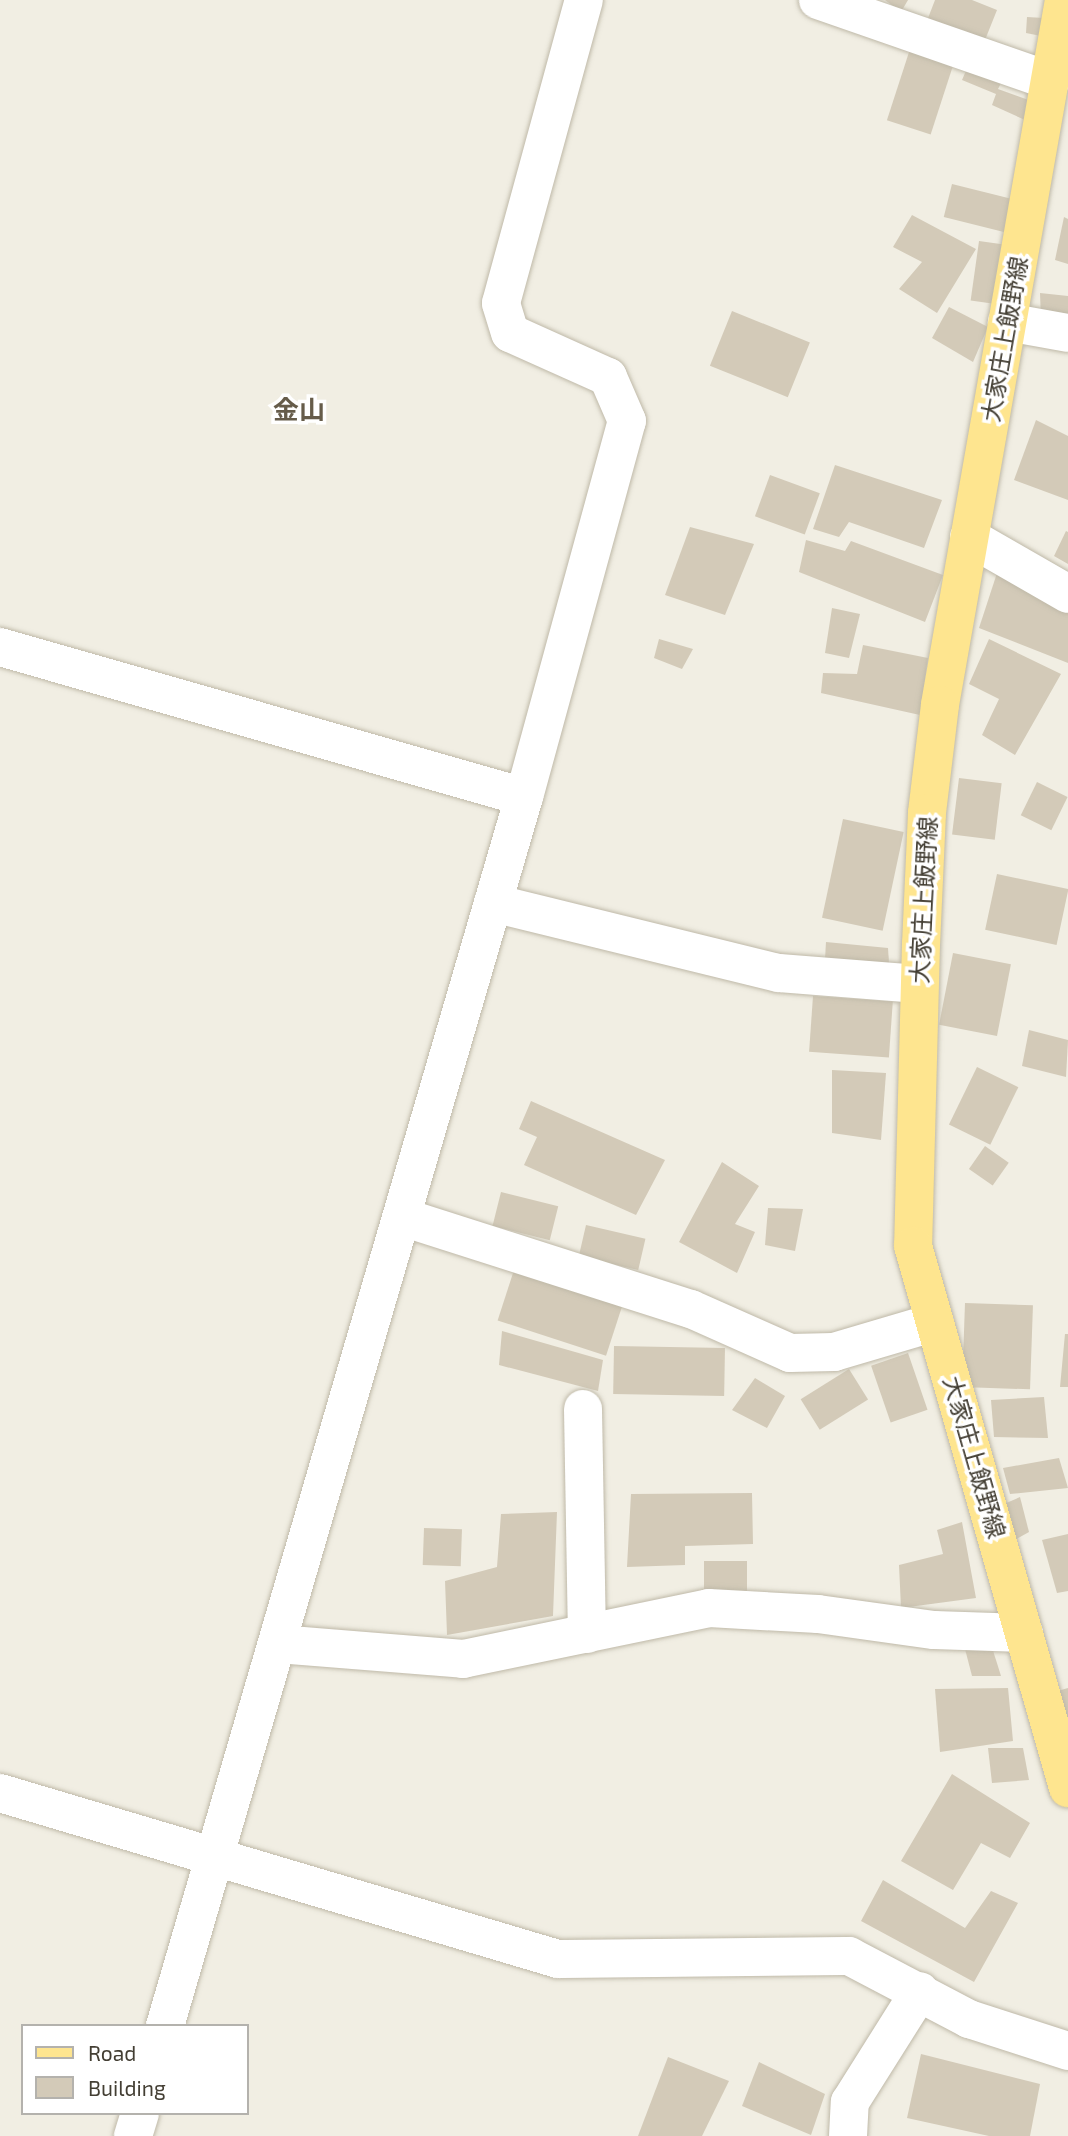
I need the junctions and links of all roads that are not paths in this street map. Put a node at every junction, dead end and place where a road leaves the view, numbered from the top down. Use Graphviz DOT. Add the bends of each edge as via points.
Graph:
graph roads {
  1 [pos="584,0"];
  2 [pos="818,0"];
  3 [pos="1064,0"];
  4 [pos="1050,81"];
  5 [pos="1007,322"];
  6 [pos="1068,333"];
  7 [pos="969,537"];
  8 [pos="1068,594"];
  9 [pos="0,648"];
  10 [pos="524,797"];
  11 [pos="493,903"];
  12 [pos="919,984"];
  13 [pos="402,1217"];
  14 [pos="935,1322"];
  15 [pos="583,1409"];
  16 [pos="1024,1633"];
  17 [pos="587,1634"];
  18 [pos="278,1644"];
  19 [pos="1068,1788"];
  20 [pos="0,1793"];
  21 [pos="215,1854"];
  22 [pos="920,1991"];
  23 [pos="166,2024"];
  24 [pos="1068,2051"];
  25 [pos="139,2115"];
  26 [pos="134,2136"];
  27 [pos="848,2136"];
  1 -- 10 [label="street" via="501,303 510,333 608,377 628,421"];
  2 -- 4 [label="street"];
  3 -- 4 [label="main road, 大家庄上飯野線"];
  4 -- 5 [label="main road, 大家庄上飯野線"];
  5 -- 6 [label="street"];
  5 -- 7 [label="main road, 大家庄上飯野線"];
  7 -- 8 [label="street"];
  7 -- 12 [label="main road, 大家庄上飯野線" via="927,813"];
  9 -- 10 [label="street"];
  10 -- 11 [label="street"];
  11 -- 12 [label="street" via="779,973"];
  11 -- 13 [label="street"];
  12 -- 14 [label="main road, 大家庄上飯野線" via="913,1247"];
  13 -- 14 [label="street" via="691,1309 790,1353 834,1352"];
  13 -- 18 [label="street"];
  14 -- 16 [label="main road, 大家庄上飯野線"];
  15 -- 17 [label="street"];
  16 -- 17 [label="street" via="934,1630 818,1614 709,1608"];
  16 -- 19 [label="main road, 大家庄上飯野線"];
  17 -- 18 [label="street" via="463,1659"];
  18 -- 21 [label="street"];
  20 -- 21 [label="street"];
  21 -- 22 [label="street" via="558,1959 849,1956"];
  21 -- 23 [label="street"];
  22 -- 24 [label="street" via="969,2019"];
  22 -- 27 [label="street" via="850,2102"];
  25 -- 26 [label="street"];
}
